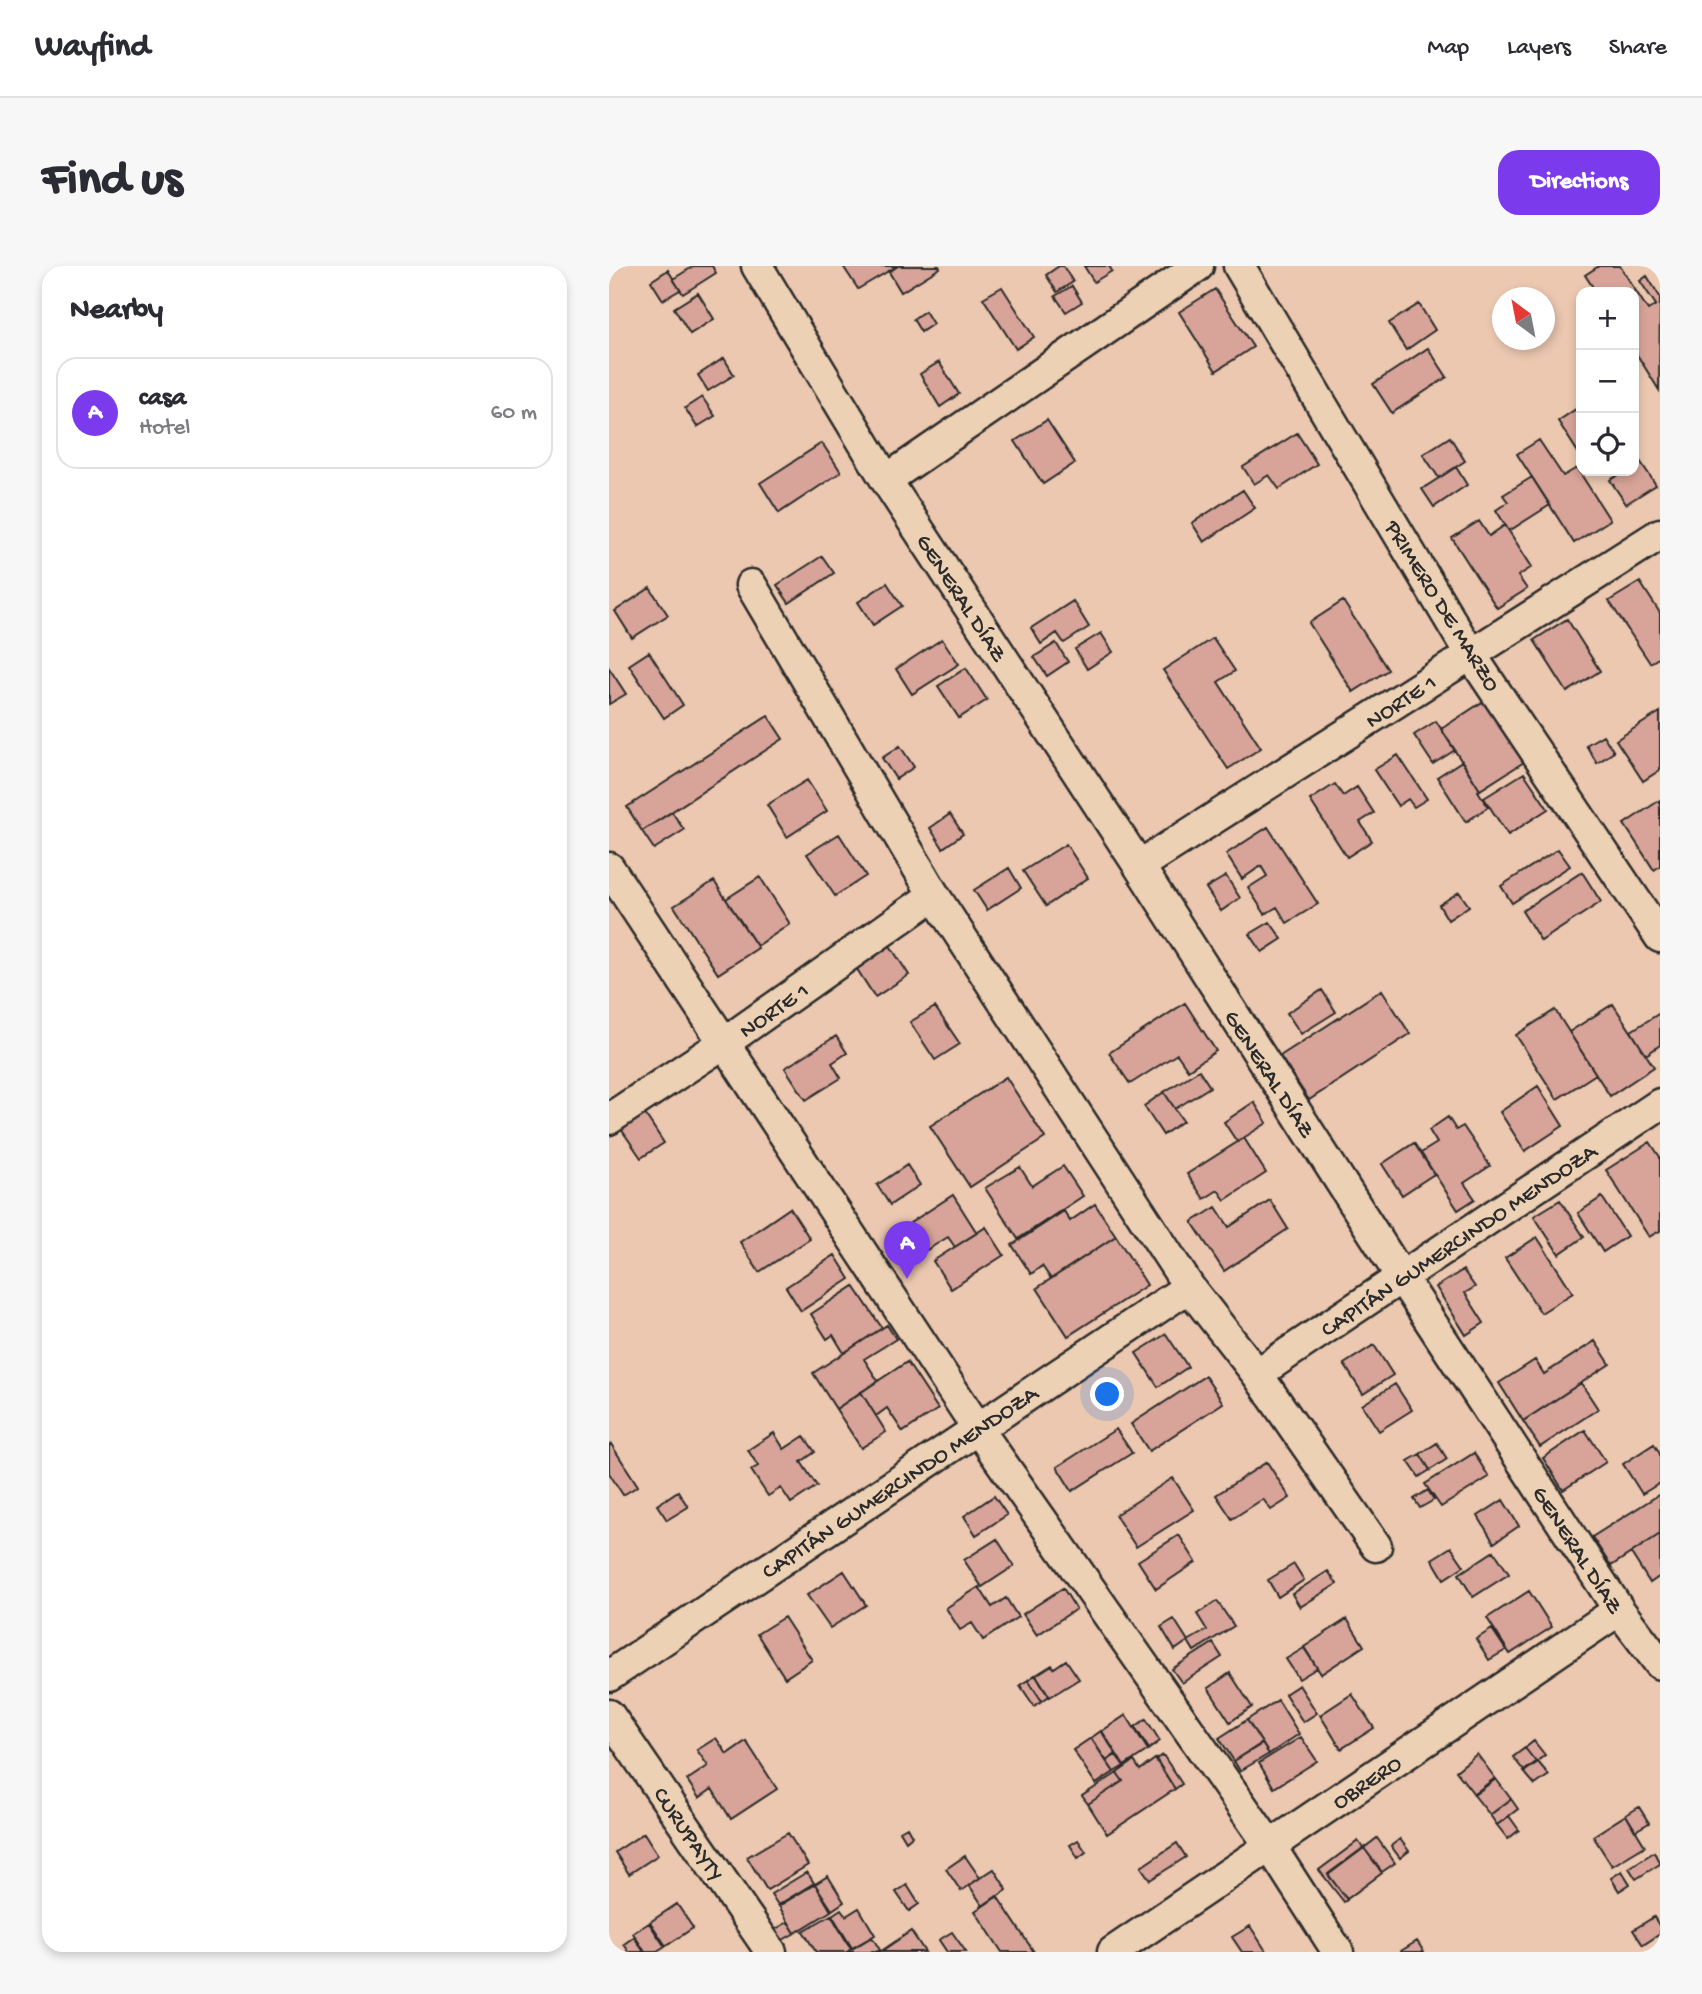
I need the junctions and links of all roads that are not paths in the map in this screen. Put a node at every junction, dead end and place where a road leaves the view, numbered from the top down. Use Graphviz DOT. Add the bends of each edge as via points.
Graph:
graph roads {
  1 [pos="757,266"];
  2 [pos="1198,266"];
  3 [pos="1239,266"];
  4 [pos="886,480"];
  5 [pos="1660,534"];
  6 [pos="751,585"];
  7 [pos="1471,655"];
  8 [pos="1139,866"];
  9 [pos="609,868"];
  10 [pos="934,895"];
  11 [pos="1660,937"];
  12 [pos="724,1043"];
  13 [pos="1660,1104"];
  14 [pos="609,1119"];
  15 [pos="1402,1278"];
  16 [pos="1189,1287"];
  17 [pos="1257,1374"];
  18 [pos="978,1429"];
  19 [pos="1376,1546"];
  20 [pos="1619,1610"];
  21 [pos="1660,1664"];
  22 [pos="609,1676"];
  23 [pos="609,1715"];
  24 [pos="1270,1846"];
  25 [pos="771,1952"];
  26 [pos="1112,1952"];
  27 [pos="1338,1952"];
  1 -- 4 [label="street, GENERAL DÍAZ"];
  2 -- 4 [label="street"];
  3 -- 7 [label="street, PRIMERO DE MARZO"];
  4 -- 8 [label="street, GENERAL DÍAZ"];
  5 -- 7 [label="street, NORTE 1"];
  6 -- 10 [label="street"];
  7 -- 8 [label="street, NORTE 1"];
  7 -- 11 [label="street, PRIMERO DE MARZO"];
  8 -- 15 [label="street, GENERAL DÍAZ"];
  9 -- 12 [label="street"];
  10 -- 12 [label="street, NORTE 1"];
  10 -- 16 [label="street"];
  12 -- 14 [label="street, NORTE 1"];
  12 -- 18 [label="street"];
  13 -- 15 [label="street, CAPITÁN GUMERCINDO MENDOZA"];
  15 -- 17 [label="street, CAPITÁN GUMERCINDO MENDOZA"];
  15 -- 20 [label="street, GENERAL DÍAZ"];
  16 -- 17 [label="street"];
  16 -- 18 [label="street, CAPITÁN GUMERCINDO MENDOZA"];
  17 -- 19 [label="street"];
  18 -- 22 [label="street, CAPITÁN GUMERCINDO MENDOZA"];
  18 -- 24 [label="street"];
  20 -- 21 [label="street, GENERAL DÍAZ"];
  20 -- 24 [label="street, OBRERO"];
  23 -- 25 [label="street, CURUPAYTY"];
  24 -- 26 [label="street, OBRERO"];
  24 -- 27 [label="street"];
}
